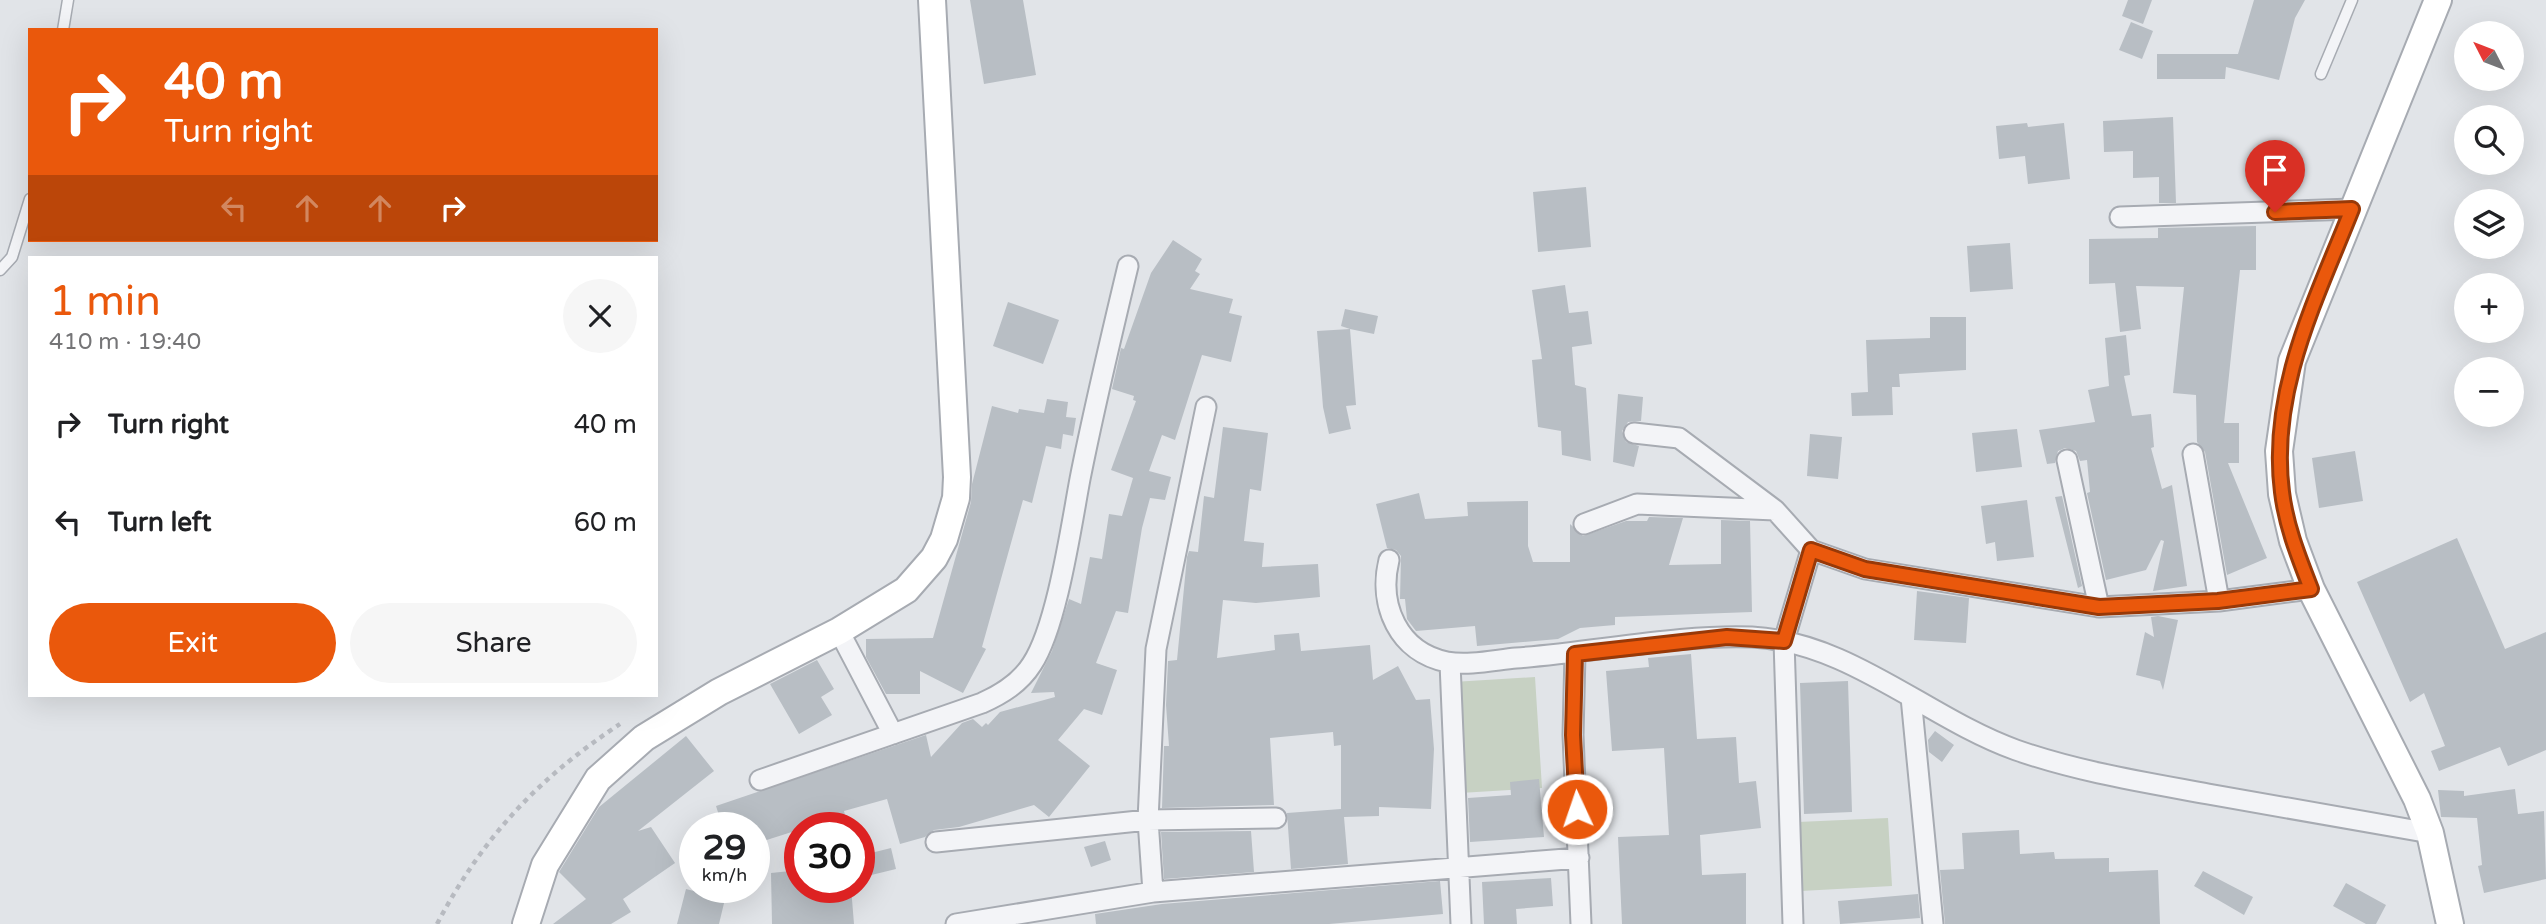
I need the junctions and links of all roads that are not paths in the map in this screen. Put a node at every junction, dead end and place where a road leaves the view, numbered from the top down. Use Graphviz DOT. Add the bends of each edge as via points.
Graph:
graph roads {
  1 [pos="68,0"];
  2 [pos="932,0"];
  3 [pos="2353,0"];
  4 [pos="2438,0"];
  5 [pos="63,28"];
  6 [pos="2321,74"];
  7 [pos="28,205"];
  8 [pos="2352,209"];
  9 [pos="2120,217"];
  10 [pos="1128,266"];
  11 [pos="0,270"];
  12 [pos="1206,407"];
  13 [pos="1634,433"];
  14 [pos="2193,454"];
  15 [pos="2067,460"];
  16 [pos="1775,510"];
  17 [pos="1584,524"];
  18 [pos="1811,550"];
  19 [pos="1389,560"];
  20 [pos="2311,589"];
  21 [pos="2218,601"];
  22 [pos="2099,607"];
  23 [pos="839,631"];
  24 [pos="1784,641"];
  25 [pos="1575,654"];
  26 [pos="1450,663"];
  27 [pos="1910,697"];
  28 [pos="894,734"];
  29 [pos="760,780"];
  30 [pos="1276,818"];
  31 [pos="1149,820"];
  32 [pos="2430,834"];
  33 [pos="936,842"];
  34 [pos="1579,858"];
  35 [pos="1458,870"];
  36 [pos="1153,892"];
  37 [pos="1062,916"];
  38 [pos="526,924"];
  39 [pos="956,924"];
  40 [pos="1461,924"];
  41 [pos="1581,924"];
  42 [pos="1793,924"];
  43 [pos="1933,924"];
  44 [pos="2450,924"];
  1 -- 5 [label="lane"];
  2 -- 23 [label="street" via="956,498 944,539 921,575 889,603"];
  3 -- 6 [label="lane"];
  4 -- 8 [label="street"];
  7 -- 11 [label="lane" via="12,257"];
  8 -- 9 [label="street"];
  8 -- 20 [label="street" via="2292,361 2284,403 2279,451 2282,494 2292,541"];
  10 -- 28 [label="street" via="1041,647 1031,666 1001,694"];
  12 -- 31 [label="street" via="1156,649"];
  13 -- 16 [label="street" via="1679,438"];
  14 -- 21 [label="street"];
  15 -- 22 [label="street"];
  16 -- 17 [label="street" via="1637,504"];
  16 -- 18 [label="street"];
  18 -- 22 [label="street" via="1865,569"];
  18 -- 24 [label="street"];
  19 -- 26 [label="street" via="1385,590 1392,619 1409,643"];
  20 -- 21 [label="street"];
  20 -- 32 [label="street" via="2417,799"];
  21 -- 22 [label="street"];
  23 -- 28 [label="street"];
  23 -- 38 [label="street" via="719,692 644,738 598,779 545,865"];
  24 -- 25 [label="street" via="1727,637"];
  24 -- 27 [label="street" via="1837,658"];
  24 -- 42 [label="street"];
  25 -- 26 [label="street"];
  25 -- 34 [label="street" via="1573,735"];
  26 -- 35 [label="street"];
  27 -- 32 [label="street" via="1980,735 2089,771"];
  27 -- 43 [label="street"];
  28 -- 29 [label="street"];
  30 -- 31 [label="street"];
  31 -- 33 [label="street"];
  31 -- 36 [label="street"];
  32 -- 44 [label="street"];
  34 -- 35 [label="street"];
  34 -- 41 [label="street"];
  35 -- 36 [label="street"];
  35 -- 40 [label="street"];
  36 -- 37 [label="street"];
  37 -- 39 [label="street"];
}
